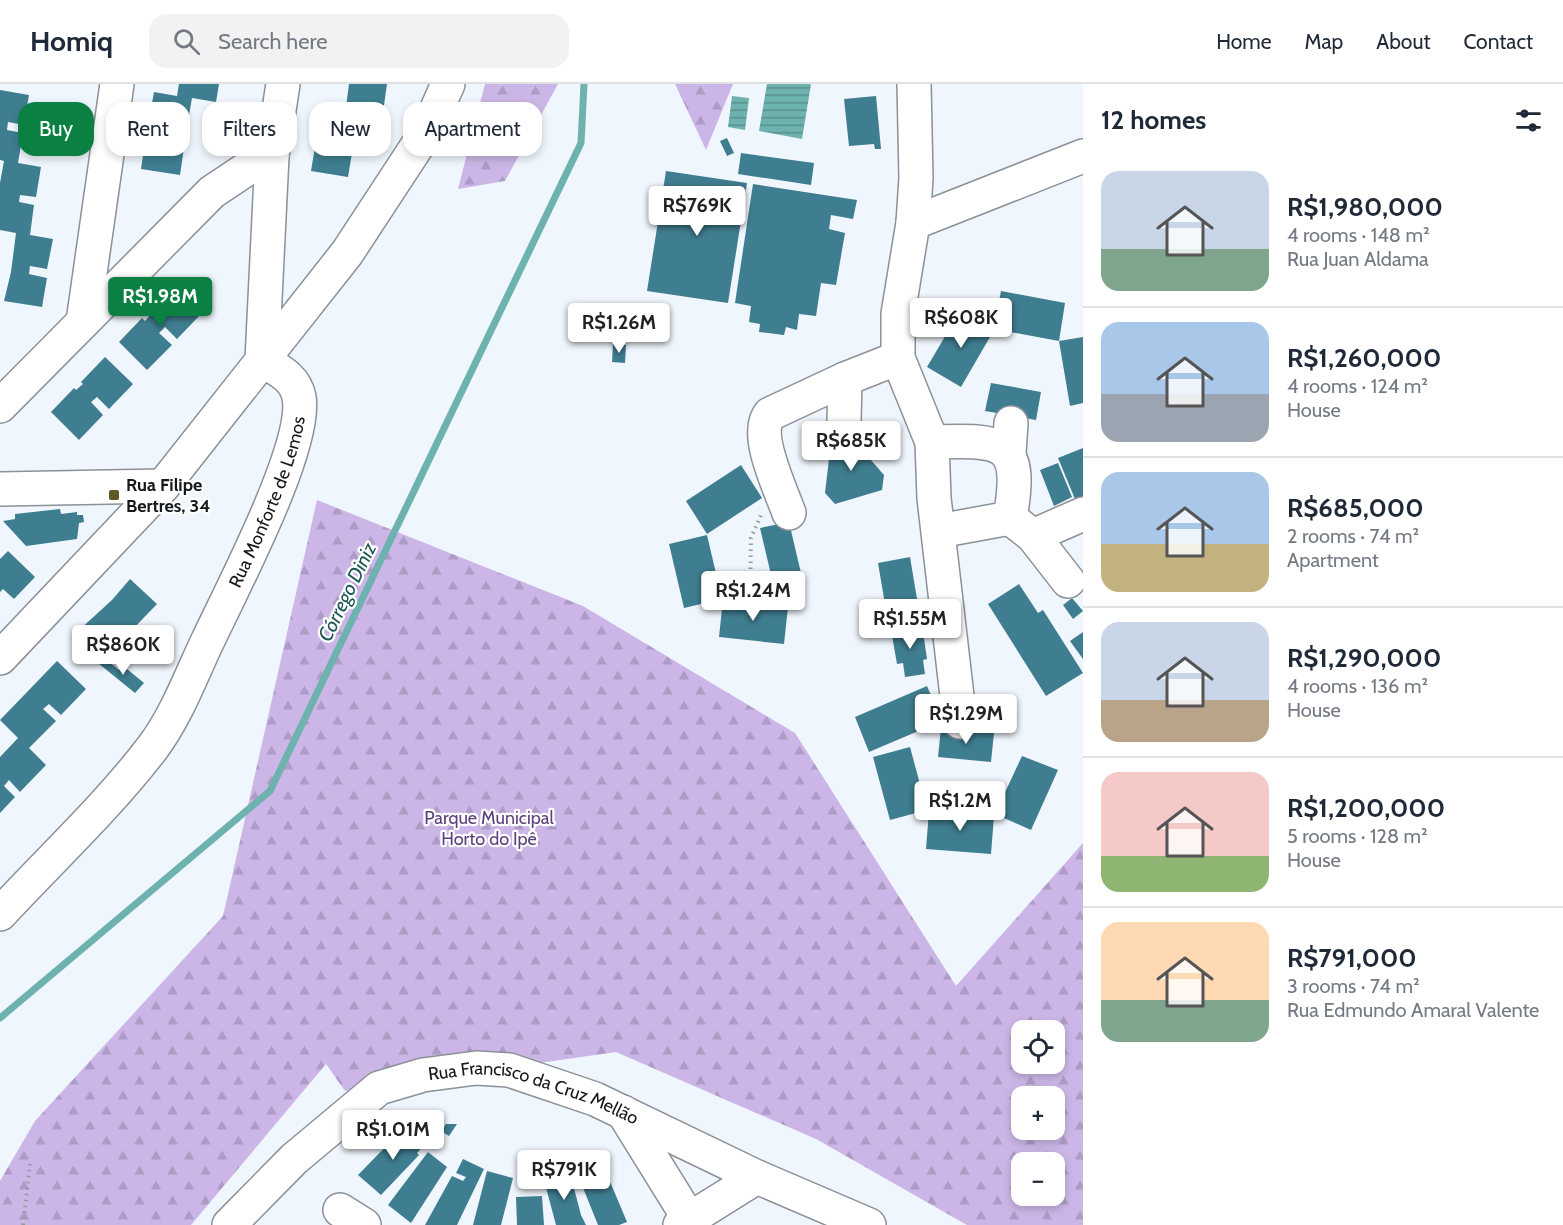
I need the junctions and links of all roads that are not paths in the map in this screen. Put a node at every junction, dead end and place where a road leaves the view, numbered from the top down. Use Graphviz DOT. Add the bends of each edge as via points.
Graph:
graph roads {
  1 [pos="117,84"];
  2 [pos="284,84"];
  3 [pos="448,84"];
  4 [pos="914,84"];
  5 [pos="281,102"];
  6 [pos="272,156"];
  7 [pos="1083,156"];
  8 [pos="913,223"];
  9 [pos="83,322"];
  10 [pos="898,358"];
  11 [pos="262,360"];
  12 [pos="845,379"];
  13 [pos="0,406"];
  14 [pos="844,421"];
  15 [pos="932,442"];
  16 [pos="163,486"];
  17 [pos="0,489"];
  18 [pos="784,501"];
  19 [pos="1083,514"];
  20 [pos="1021,527"];
  21 [pos="939,531"];
  22 [pos="1068,581"];
  23 [pos="0,658"];
  24 [pos="960,722"];
  25 [pos="0,914"];
  26 [pos="623,1112"];
  27 [pos="757,1177"];
  28 [pos="688,1223"];
  29 [pos="229,1225"];
  30 [pos="869,1225"];
  1 -- 9 [label="street"];
  2 -- 5 [label="street"];
  3 -- 11 [label="street" via="427,131 347,254"];
  4 -- 8 [label="street" via="917,129"];
  6 -- 9 [label="street" via="251,165 212,192"];
  6 -- 11 [label="street"];
  7 -- 8 [label="street"];
  8 -- 10 [label="street" via="898,315"];
  9 -- 13 [label="street"];
  10 -- 12 [label="street"];
  10 -- 15 [label="street"];
  11 -- 16 [label="street"];
  11 -- 25 [label="street, Rua Monforte de Lemos" via="287,375 295,385 300,411 266,517 155,744"];
  12 -- 14 [label="street"];
  12 -- 18 [label="street" via="770,414 765,420 764,438"];
  15 -- 20 [label="street" via="981,442 1000,447 1010,438"];
  15 -- 21 [label="street"];
  16 -- 17 [label="street"];
  16 -- 23 [label="street"];
  19 -- 20 [label="street"];
  20 -- 21 [label="street" via="987,524"];
  20 -- 22 [label="street"];
  21 -- 24 [label="street"];
  26 -- 27 [label="street, Rua Francisco da Cruz Mellão"];
  26 -- 28 [label="street"];
  26 -- 29 [label="street, Rua Francisco da Cruz Mellão" via="508,1070 446,1070 401,1080 379,1088 357,1104 294,1159"];
  27 -- 28 [label="street"];
  27 -- 30 [label="street, Rua Francisco da Cruz Mellão"];
}
